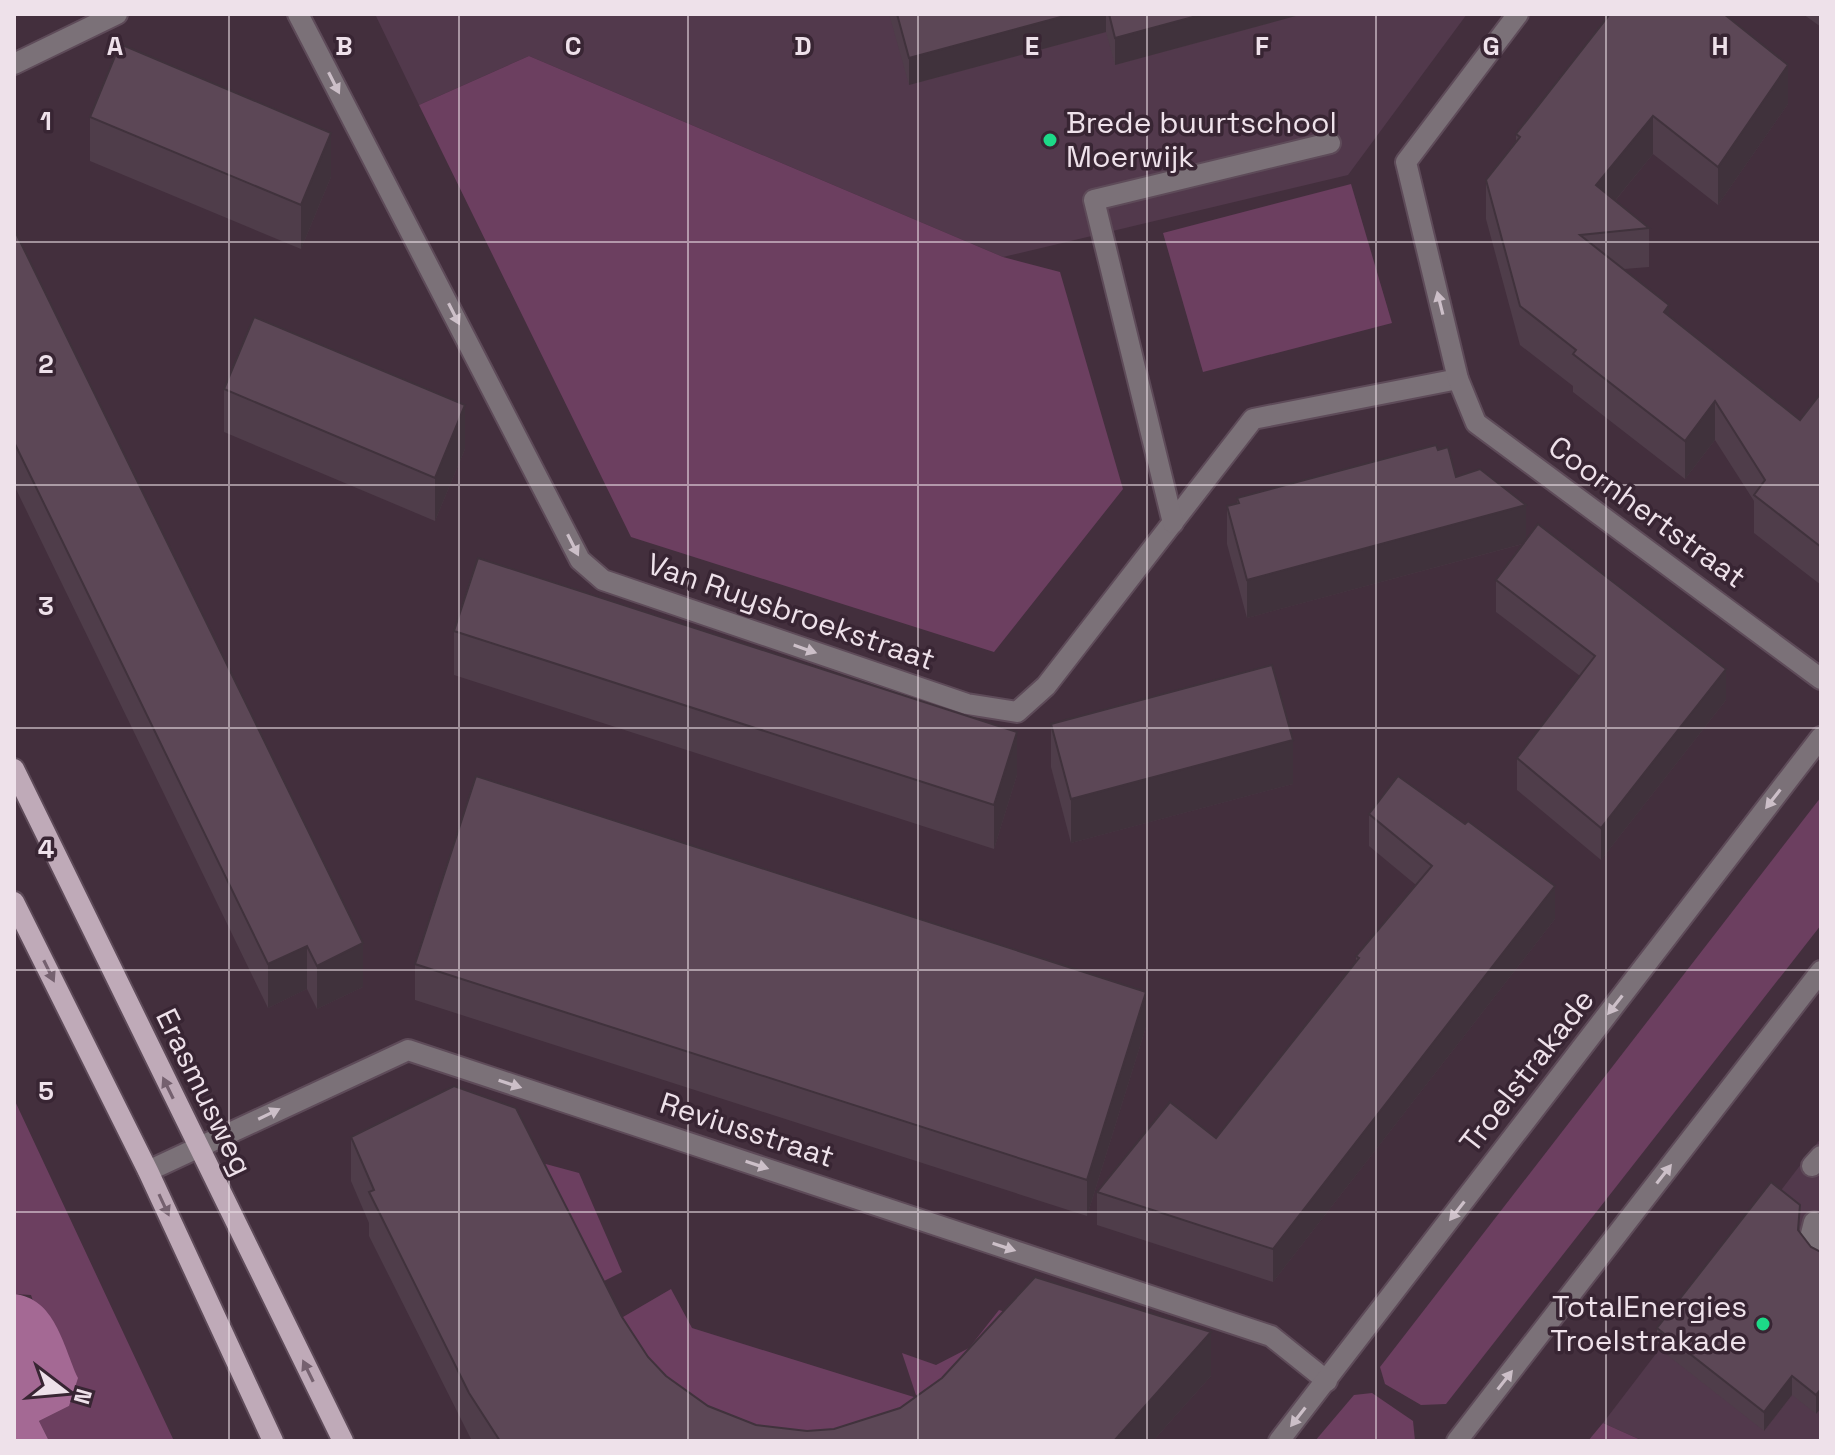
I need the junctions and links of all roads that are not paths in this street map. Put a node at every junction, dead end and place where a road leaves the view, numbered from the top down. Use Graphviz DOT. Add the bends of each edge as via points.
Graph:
graph roads {
  1 [pos="117,14"];
  2 [pos="298,14"];
  3 [pos="1518,14"];
  4 [pos="14,64"];
  5 [pos="1330,143"];
  6 [pos="1458,379"];
  7 [pos="1173,523"];
  8 [pos="1821,679"];
  9 [pos="1821,737"];
  10 [pos="14,769"];
  11 [pos="14,902"];
  12 [pos="1821,971"];
  13 [pos="198,1149"];
  14 [pos="148,1171"];
  15 [pos="1814,1222"];
  16 [pos="1821,1258"];
  17 [pos="1327,1381"];
  18 [pos="273,1441"];
  19 [pos="343,1441"];
  20 [pos="1279,1441"];
  21 [pos="1457,1441"];
  1 -- 4 [label="street"];
  2 -- 7 [label="street, Van Ruysbroekstraat, one-way" via="580,560 603,580 967,704 1017,712 1046,686"];
  6 -- 3 [label="street, Coornhertstraat, one-way" via="1406,162"];
  5 -- 7 [label="street" via="1094,200"];
  6 -- 7 [label="street, Van Ruysbroekstraat" via="1253,419"];
  6 -- 8 [label="street, Coornhertstraat" via="1476,423"];
  9 -- 17 [label="street, Troelstrakade, one-way"];
  13 -- 10 [label="main road, Erasmusweg, one-way"];
  11 -- 14 [label="main road, one-way"];
  21 -- 12 [label="street, one-way"];
  13 -- 14 [label="street, Reviusstraat"];
  13 -- 17 [label="street, Reviusstraat, one-way" via="408,1050 1271,1336"];
  19 -- 13 [label="main road, Erasmusweg, one-way"];
  14 -- 18 [label="main road, one-way"];
  15 -- 16 [label="street" via="1809,1242"];
  17 -- 20 [label="street, Troelstrakade, one-way"];
}
